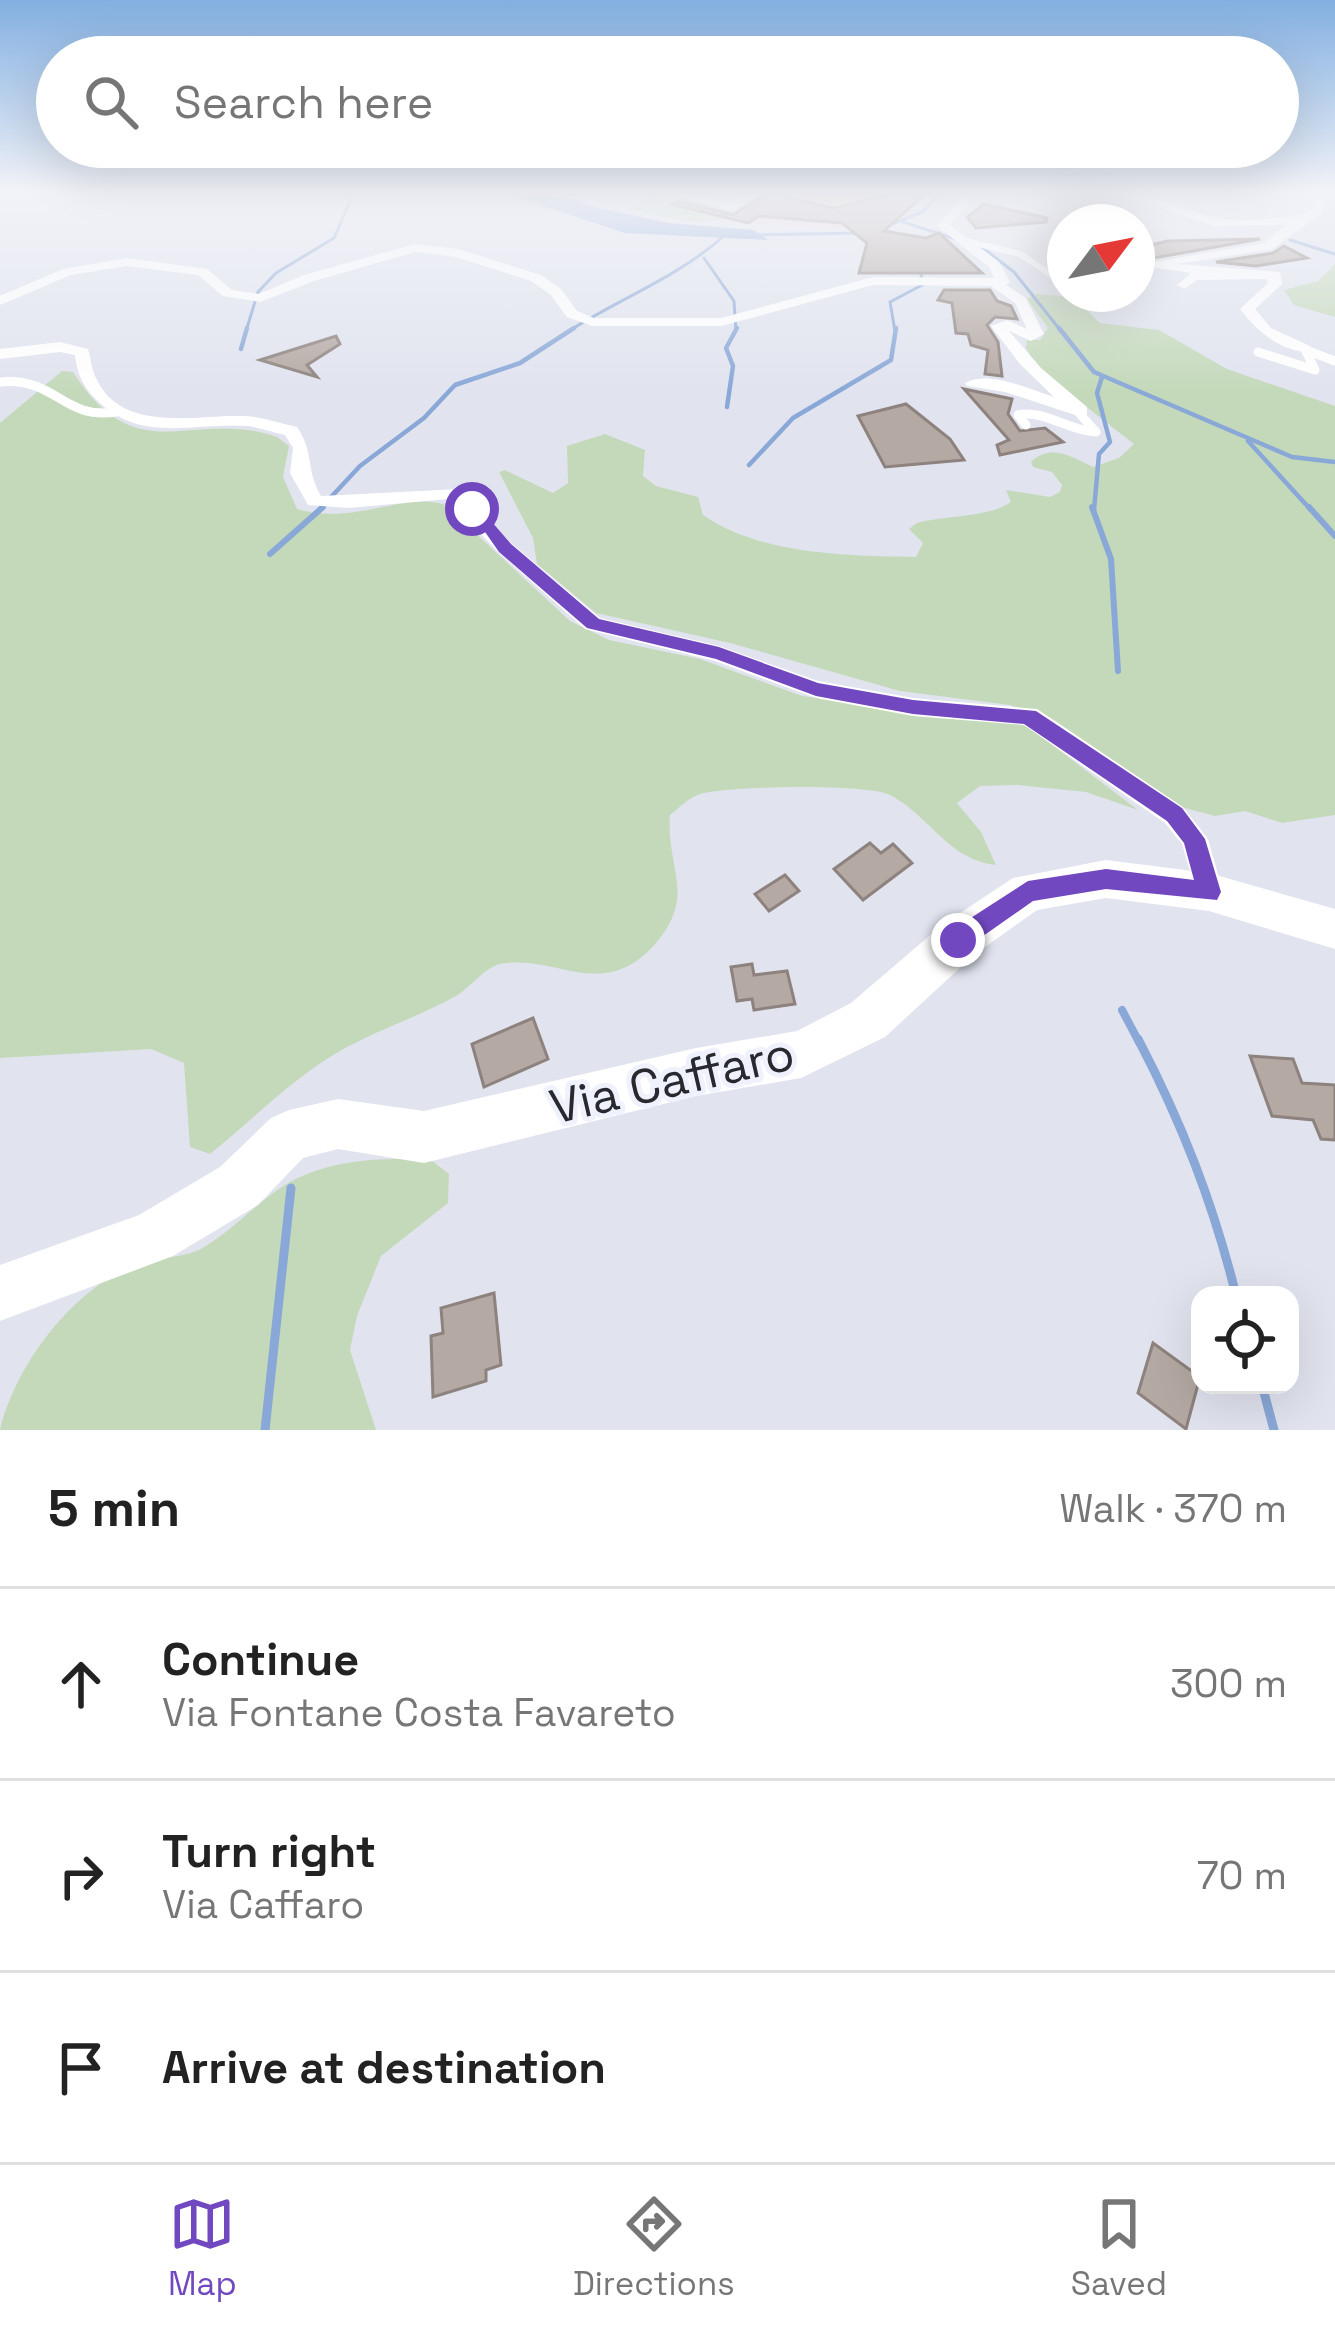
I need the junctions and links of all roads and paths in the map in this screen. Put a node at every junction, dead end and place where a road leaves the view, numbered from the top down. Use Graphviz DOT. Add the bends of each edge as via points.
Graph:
graph roads {
  1 [pos="377,259"];
  2 [pos="476,259"];
  3 [pos="986,259"];
  4 [pos="1185,259"];
  5 [pos="1272,278"];
  6 [pos="997,285"];
  7 [pos="1184,285"];
  8 [pos="0,301"];
  9 [pos="1305,349"];
  10 [pos="1258,352"];
  11 [pos="0,355"];
  12 [pos="1335,362"];
  13 [pos="0,382"];
  14 [pos="973,383"];
  15 [pos="116,412"];
  16 [pos="1079,413"];
  17 [pos="1026,425"];
  18 [pos="1209,892"];
  19 [pos="1335,929"];
  20 [pos="0,1293"];
  1 -- 8 [label="street" via="260,298 228,293 202,272 127,262 68,272"];
  2 -- 6 [label="street" via="536,278 572,314 592,322 721,322 873,281"];
  3 -- 6 [label="street" via="1004,279"];
  4 -- 5 [label="street" via="1144,265"];
  5 -- 7 [label="street" via="1193,276"];
  5 -- 9 [label="street" via="1275,284 1247,309 1266,331"];
  6 -- 16 [label="street" via="1022,301 1037,334 1007,324 999,330"];
  9 -- 10 [label="lane" via="1315,370"];
  9 -- 12 [label="lane"];
  11 -- 15 [label="street" via="83,352 92,386"];
  13 -- 15 [label="lane" via="49,383 76,414"];
  14 -- 16 [label="street"];
  15 -- 18 [label="street" via="151,425 246,421 291,431 302,448 299,473 315,501 453,493 593,624 719,653 816,689 1029,716 1174,815 1194,839"];
  16 -- 17 [label="lane" via="1096,432 1031,412 1018,416"];
  18 -- 19 [label="street, Via Caffaro"];
  18 -- 20 [label="street, Via Caffaro" via="1106,879 1028,892 958,940 868,1020 800,1054 424,1137 338,1124 289,1136 239,1186 154,1237"];
}
